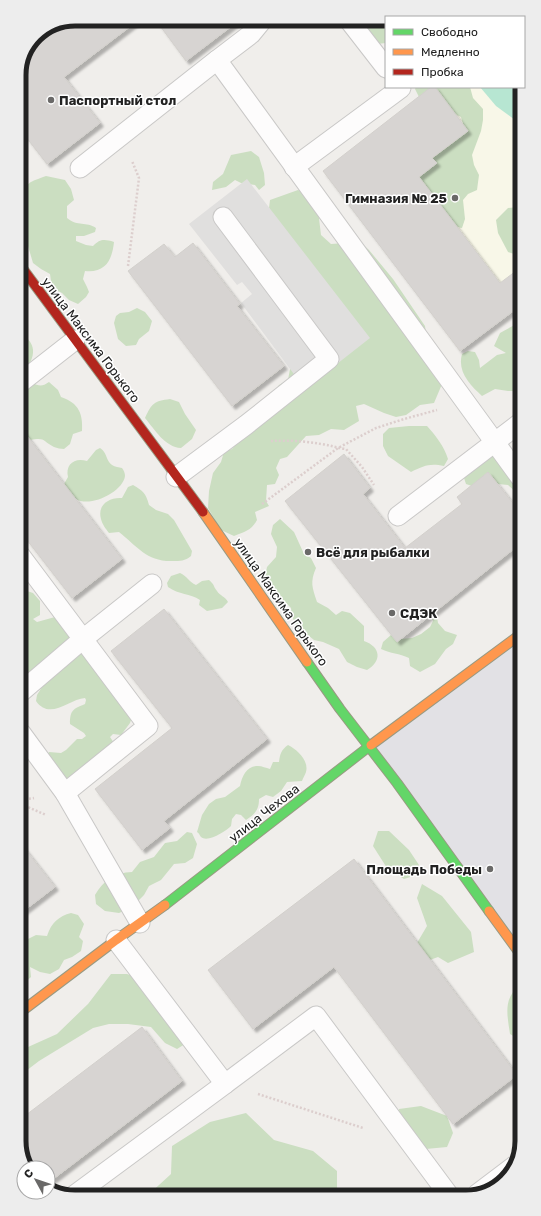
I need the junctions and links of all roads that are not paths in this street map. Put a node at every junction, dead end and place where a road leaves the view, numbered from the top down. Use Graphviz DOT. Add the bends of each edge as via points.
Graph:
graph roads {
  1 [pos="258,26"];
  2 [pos="353,26"];
  3 [pos="217,60"];
  4 [pos="385,67"];
  5 [pos="401,88"];
  6 [pos="294,167"];
  7 [pos="80,168"];
  8 [pos="223,218"];
  9 [pos="26,273"];
  10 [pos="75,340"];
  11 [pos="26,378"];
  12 [pos="515,428"];
  13 [pos="495,442"];
  14 [pos="515,470"];
  15 [pos="176,477"];
  16 [pos="398,516"];
  17 [pos="26,563"];
  18 [pos="152,584"];
  19 [pos="515,638"];
  20 [pos="83,639"];
  21 [pos="26,688"];
  22 [pos="26,740"];
  23 [pos="369,746"];
  24 [pos="65,793"];
  25 [pos="140,923"];
  26 [pos="116,940"];
  27 [pos="515,945"];
  28 [pos="26,1008"];
  29 [pos="225,1084"];
  30 [pos="501,1176"];
  31 [pos="493,1182"];
  32 [pos="81,1190"];
  33 [pos="445,1190"];
  1 -- 3 [label="lane"];
  2 -- 4 [label="lane"];
  3 -- 6 [label="lane"];
  3 -- 7 [label="lane"];
  5 -- 6 [label="lane"];
  6 -- 13 [label="lane"];
  8 -- 15 [label="lane" via="329,358"];
  9 -- 10 [label="main road, улица Максима Горького"];
  10 -- 11 [label="lane"];
  10 -- 15 [label="main road, улица Максима Горького"];
  12 -- 13 [label="lane"];
  13 -- 14 [label="lane"];
  13 -- 16 [label="lane"];
  15 -- 23 [label="main road, улица Максима Горького"];
  17 -- 20 [label="lane"];
  18 -- 20 [label="lane"];
  19 -- 23 [label="main road, улица Чехова"];
  20 -- 21 [label="lane"];
  20 -- 24 [label="lane" via="148,726"];
  22 -- 24 [label="lane"];
  23 -- 25 [label="main road, улица Чехова"];
  23 -- 27 [label="main road, улица Максима Горького"];
  24 -- 25 [label="lane"];
  25 -- 26 [label="main road, улица Чехова"];
  26 -- 28 [label="main road, улица Чехова"];
  26 -- 29 [label="lane"];
  29 -- 32 [label="lane"];
  29 -- 33 [label="lane" via="316,1016"];
  30 -- 31 [label="lane"];
}
